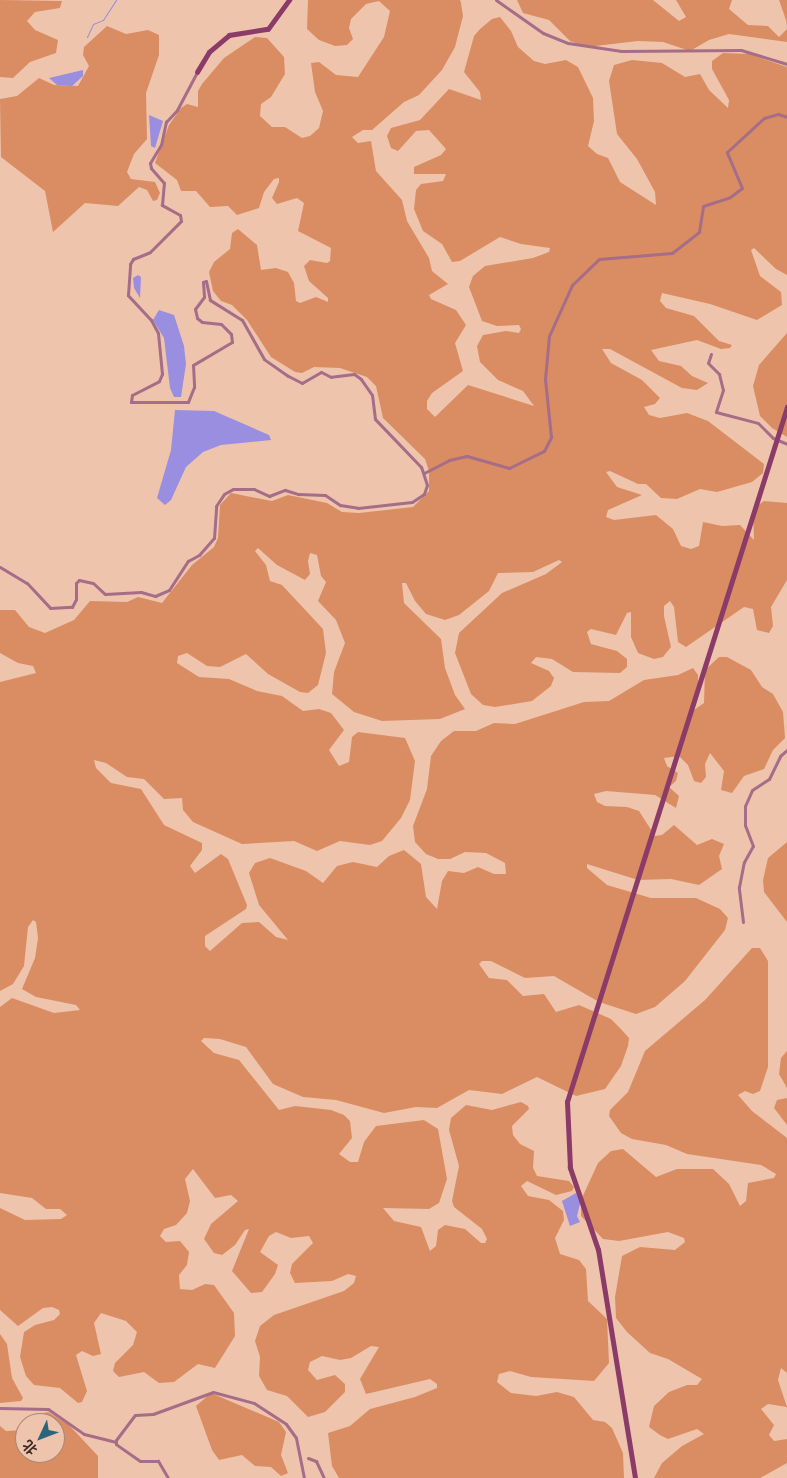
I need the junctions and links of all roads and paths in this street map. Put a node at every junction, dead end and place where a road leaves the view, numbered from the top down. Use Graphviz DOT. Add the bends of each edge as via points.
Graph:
graph roads {
  1 [pos="289,0"];
  2 [pos="496,0"];
  3 [pos="787,64"];
  4 [pos="197,72"];
  5 [pos="787,117"];
  6 [pos="711,354"];
  7 [pos="787,407"];
  8 [pos="776,440"];
  9 [pos="787,444"];
  10 [pos="424,473"];
  11 [pos="0,567"];
  12 [pos="787,750"];
  13 [pos="743,922"];
  14 [pos="0,1408"];
  15 [pos="116,1442"];
  16 [pos="308,1458"];
  17 [pos="168,1478"];
  18 [pos="304,1478"];
  19 [pos="324,1478"];
  20 [pos="635,1478"];
  1 -- 4 [label="street" via="268,29 229,35 209,52"];
  2 -- 3 [label="street" via="543,33 568,43 621,51 741,50"];
  4 -- 10 [label="street" via="177,110 166,122 161,146 150,162 164,183 162,204 180,215 181,221 150,252 130,264 128,295 151,320 158,333 162,374 159,381 132,395 131,402 188,402 194,387 193,366 232,342 231,334 221,324 202,322 197,318 195,309 204,298 204,280 210,300 242,320 264,359 288,376 302,383 321,372 332,376 349,374 359,377 371,392 375,419 413,454"];
  5 -- 10 [label="street" via="778,114 764,118 727,152 742,188 730,198 704,206 699,232 672,253 599,258 572,285 549,336 545,379 551,437 544,450 509,468 466,456 449,460"];
  6 -- 8 [label="street" via="708,363 719,374 723,390 716,412 758,423"];
  7 -- 8 [label="street"];
  8 -- 9 [label="street"];
  8 -- 20 [label="street" via="567,1102 570,1168 598,1250"];
  10 -- 11 [label="street" via="426,490 418,500 371,507 348,508 325,495 298,494 289,490 274,496 248,488 229,490 216,506 214,538 199,555 188,561 169,590 155,596 141,592 105,594 93,583 79,580 72,607 50,608 27,583"];
  12 -- 13 [label="street" via="780,756 769,779 752,790 745,806 745,825 753,846 744,862 739,888"];
  14 -- 15 [label="street" via="48,1409 84,1434"];
  15 -- 17 [label="street" via="140,1461 158,1460"];
  15 -- 18 [label="street" via="135,1415 153,1414 205,1393 226,1393 254,1403 286,1424 296,1438"];
  16 -- 19 [label="street" via="316,1461"];
}
